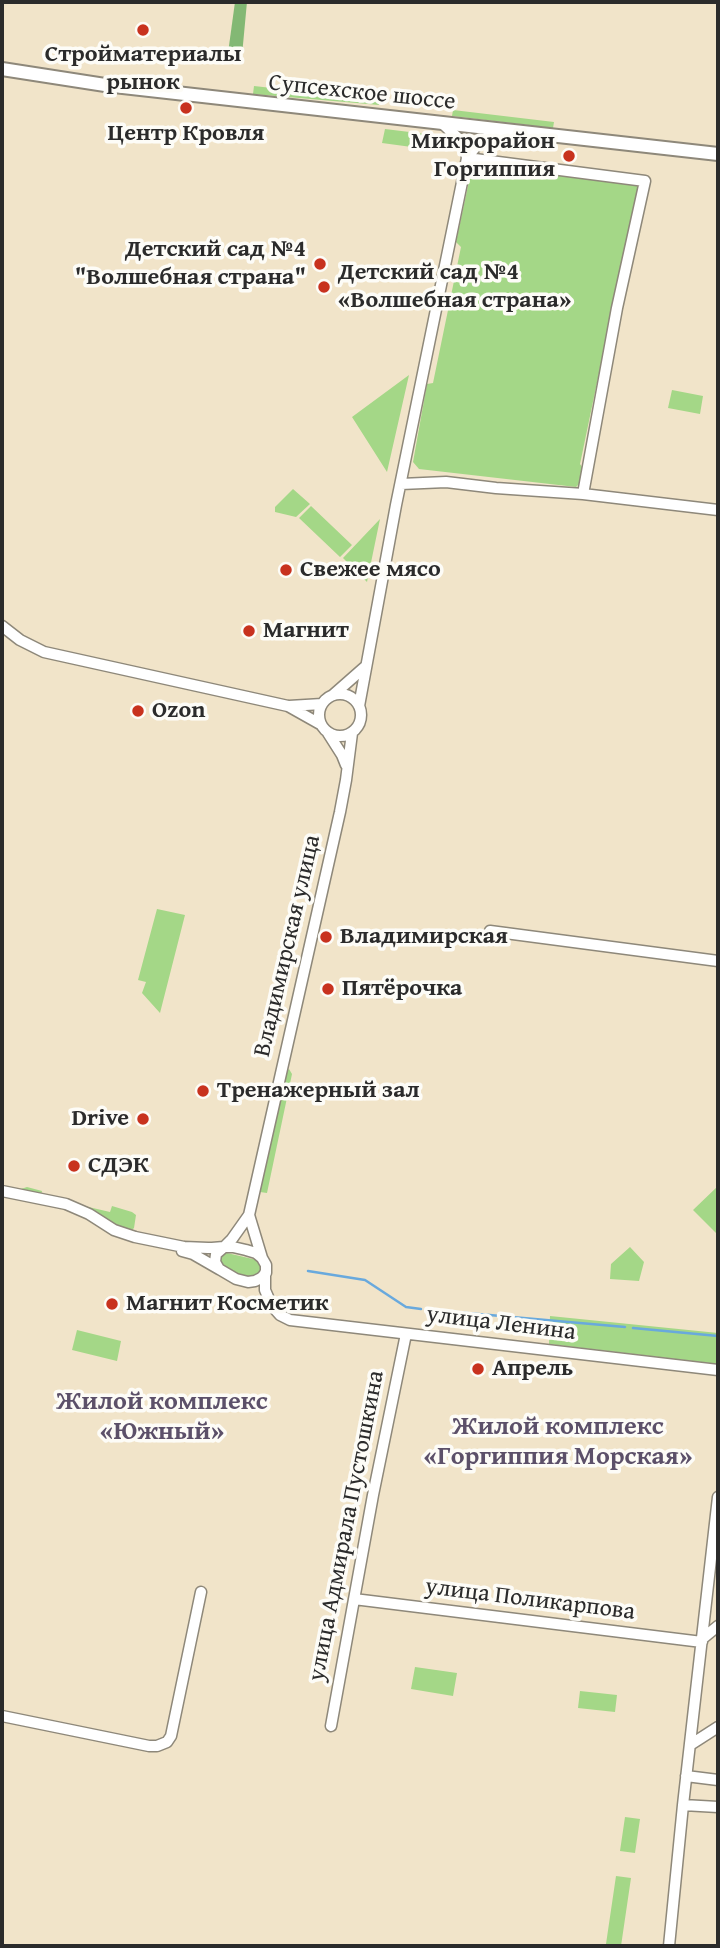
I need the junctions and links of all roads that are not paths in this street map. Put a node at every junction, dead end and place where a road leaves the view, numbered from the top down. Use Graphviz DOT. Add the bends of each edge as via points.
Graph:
graph roads {
  1 [pos="2,69"];
  2 [pos="443,124"];
  3 [pos="505,131"];
  4 [pos="718,154"];
  5 [pos="467,158"];
  6 [pos="401,484"];
  7 [pos="583,494"];
  8 [pos="718,510"];
  9 [pos="2,626"];
  10 [pos="366,665"];
  11 [pos="333,695"];
  12 [pos="322,704"];
  13 [pos="288,706"];
  14 [pos="359,706"];
  15 [pos="320,724"];
  16 [pos="327,733"];
  17 [pos="352,733"];
  18 [pos="347,768"];
  19 [pos="491,931"];
  20 [pos="718,961"];
  21 [pos="2,1193"];
  22 [pos="249,1215"];
  23 [pos="224,1247"];
  24 [pos="262,1258"];
  25 [pos="219,1269"];
  26 [pos="265,1273"];
  27 [pos="248,1282"];
  28 [pos="265,1290"];
  29 [pos="405,1334"];
  30 [pos="718,1370"];
  31 [pos="718,1497"];
  32 [pos="201,1592"];
  33 [pos="354,1600"];
  34 [pos="718,1626"];
  35 [pos="702,1641"];
  36 [pos="2,1716"];
  37 [pos="331,1726"];
  38 [pos="718,1727"];
  39 [pos="690,1745"];
  40 [pos="686,1776"];
  41 [pos="718,1780"];
  42 [pos="683,1805"];
  43 [pos="718,1807"];
  44 [pos="668,1946"];
  1 -- 2 [label="main road, Супсехское шоссе"];
  2 -- 3 [label="main road, Супсехское шоссе"];
  2 -- 5 [label="street" via="460,140"];
  3 -- 4 [label="main road, Супсехское шоссе"];
  3 -- 5 [label="street" via="481,140"];
  5 -- 6 [label="street"];
  5 -- 7 [label="street" via="645,181"];
  6 -- 7 [label="street" via="446,482"];
  6 -- 10 [label="street"];
  7 -- 8 [label="street"];
  9 -- 13 [label="street" via="44,652"];
  10 -- 11 [label="street"];
  10 -- 14 [label="street"];
  11 -- 12 [label="street"];
  11 -- 14 [label="street" via="344,694"];
  12 -- 13 [label="street"];
  12 -- 15 [label="street"];
  13 -- 15 [label="street"];
  14 -- 17 [label="street" via="361,721"];
  15 -- 16 [label="street"];
  16 -- 17 [label="street" via="343,737"];
  16 -- 18 [label="street"];
  17 -- 18 [label="street, Владимирская улица"];
  18 -- 22 [label="street, Владимирская улица"];
  19 -- 20 [label="street"];
  21 -- 23 [label="street" via="66,1204 135,1237 184,1247"];
  21 -- 25 [label="street" via="66,1207 126,1238 193,1254"];
  22 -- 23 [label="street, Владимирская улица"];
  22 -- 24 [label="street, Владимирская улица"];
  23 -- 24 [label="street"];
  23 -- 25 [label="street, Владимирская улица" via="216,1254"];
  24 -- 26 [label="street, Владимирская улица"];
  25 -- 27 [label="street"];
  26 -- 27 [label="street"];
  26 -- 28 [label="street, Владимирская улица"];
  27 -- 28 [label="street"];
  28 -- 29 [label="street, улица Ленина" via="279,1315 290,1320"];
  29 -- 30 [label="street, улица Ленина"];
  29 -- 33 [label="street, улица Адмирала Пустошкина"];
  31 -- 35 [label="street"];
  32 -- 36 [label="street" via="167,1742 149,1746"];
  33 -- 35 [label="street, улица Поликарпова"];
  33 -- 37 [label="street, улица Адмирала Пустошкина"];
  34 -- 35 [label="street"];
  35 -- 39 [label="street"];
  38 -- 39 [label="street"];
  39 -- 40 [label="street"];
  40 -- 41 [label="street"];
  40 -- 42 [label="street"];
  42 -- 43 [label="street"];
  42 -- 44 [label="street"];
}
